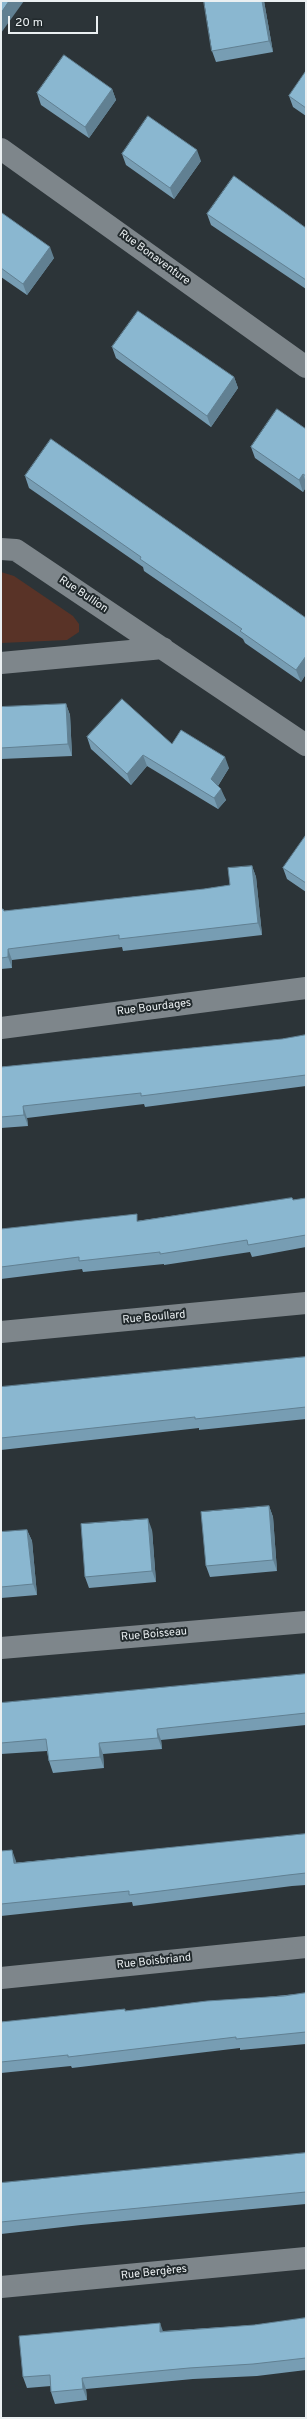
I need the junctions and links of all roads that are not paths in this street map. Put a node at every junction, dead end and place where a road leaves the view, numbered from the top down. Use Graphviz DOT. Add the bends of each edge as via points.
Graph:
graph roads {
  1 [pos="1,149"];
  2 [pos="306,367"];
  3 [pos="1,549"];
  4 [pos="163,648"];
  5 [pos="1,663"];
  6 [pos="306,745"];
  7 [pos="306,988"];
  8 [pos="1,1028"];
  9 [pos="306,1304"];
  10 [pos="1,1332"];
  11 [pos="306,1622"];
  12 [pos="1,1648"];
  13 [pos="306,1947"];
  14 [pos="1,1978"];
  15 [pos="306,2258"];
  16 [pos="1,2288"];
  1 -- 2 [label="street, Rue Bonaventure"];
  3 -- 4 [label="street, Rue Bullion" via="16,550"];
  4 -- 5 [label="street"];
  4 -- 6 [label="street, Rue Bullion"];
  7 -- 8 [label="street, Rue Bourdages"];
  9 -- 10 [label="street, Rue Boullard"];
  11 -- 12 [label="street, Rue Boisseau"];
  13 -- 14 [label="street, Rue Boisbriand"];
  15 -- 16 [label="street, Rue Bergères"];
}
